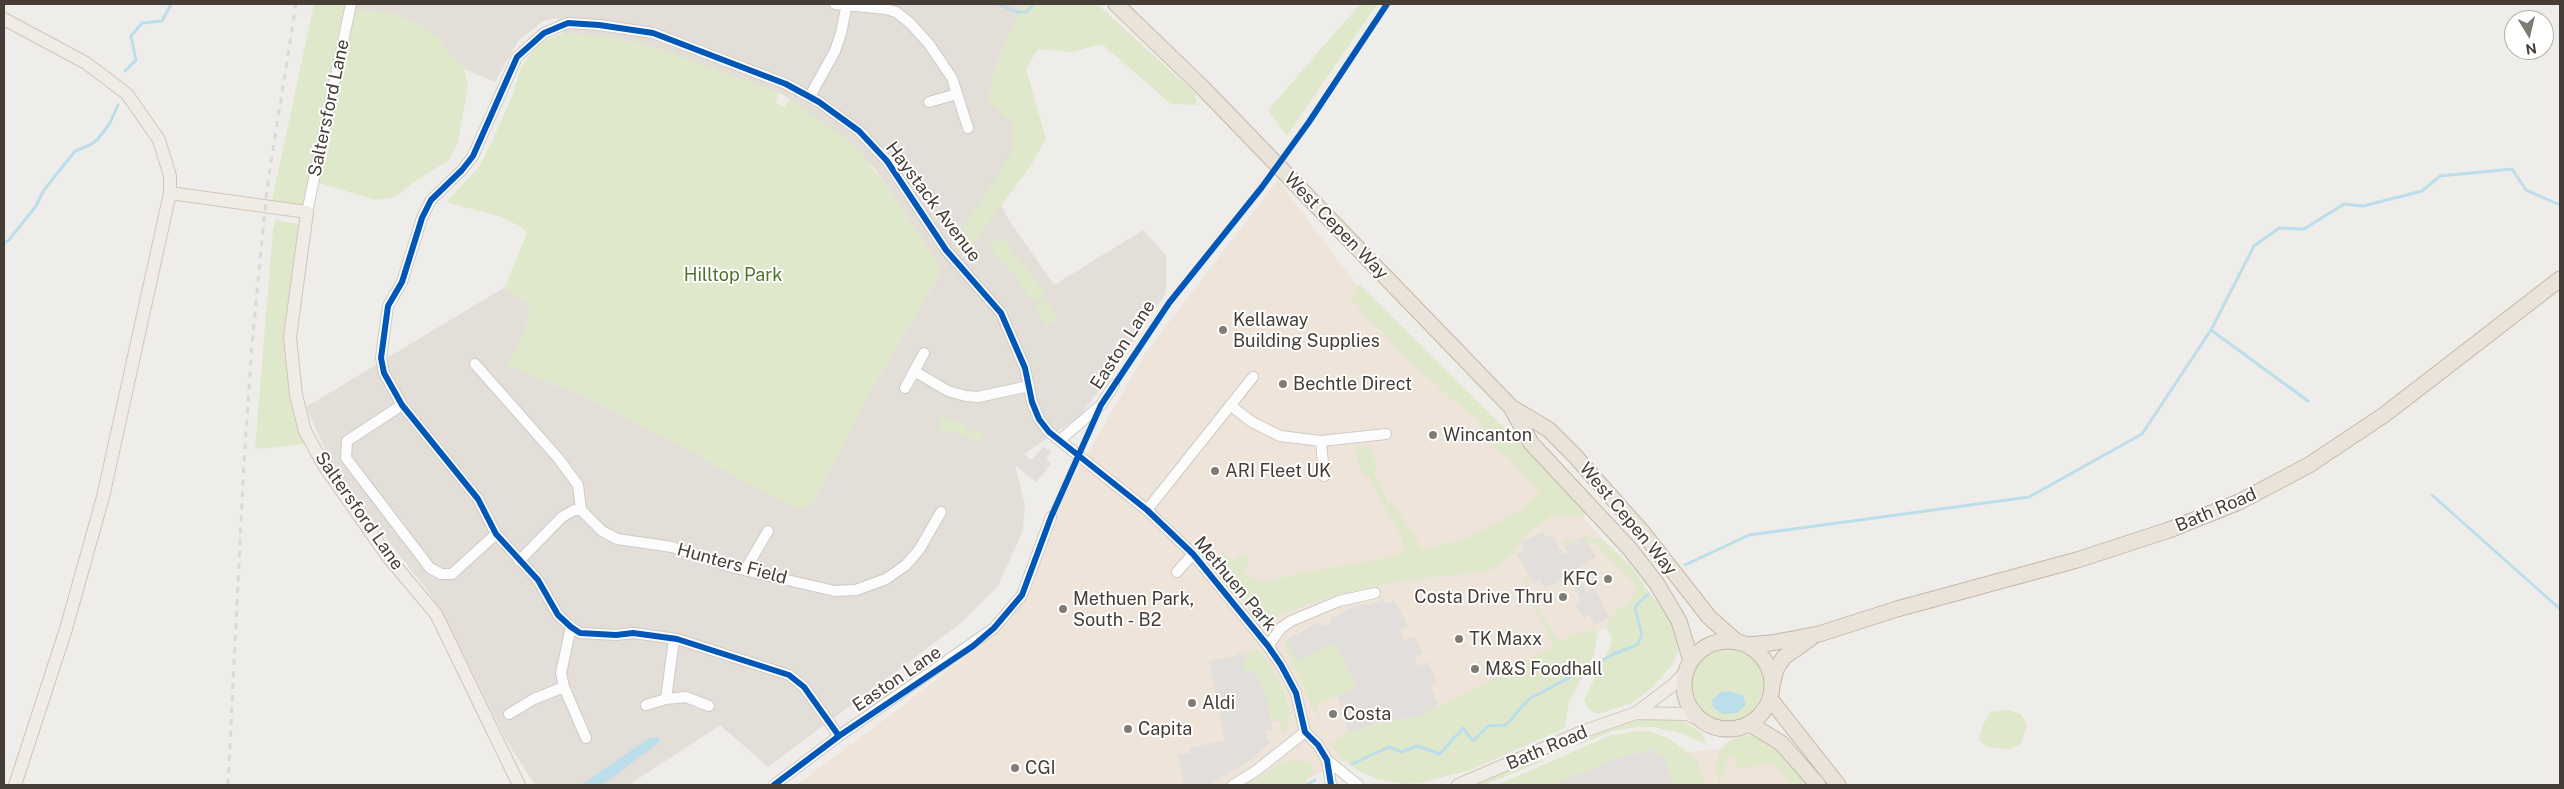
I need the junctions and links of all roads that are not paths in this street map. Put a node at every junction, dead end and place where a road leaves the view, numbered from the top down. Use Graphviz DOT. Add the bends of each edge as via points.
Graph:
graph roads {
  1 [pos="351,4"];
  2 [pos="835,4"];
  3 [pos="847,4"];
  4 [pos="1116,4"];
  5 [pos="4,19"];
  6 [pos="957,94"];
  7 [pos="810,96"];
  8 [pos="930,102"];
  9 [pos="968,128"];
  10 [pos="170,192"];
  11 [pos="307,212"];
  12 [pos="2560,279"];
  13 [pos="924,353"];
  14 [pos="475,364"];
  15 [pos="914,372"];
  16 [pos="1252,377"];
  17 [pos="1114,385"];
  18 [pos="1029,386"];
  19 [pos="905,388"];
  20 [pos="402,405"];
  21 [pos="1230,405"];
  22 [pos="1511,407"];
  23 [pos="1386,434"];
  24 [pos="1060,440"];
  25 [pos="1321,441"];
  26 [pos="1324,476"];
  27 [pos="581,510"];
  28 [pos="1147,510"];
  29 [pos="941,512"];
  30 [pos="1051,517"];
  31 [pos="768,532"];
  32 [pos="496,534"];
  33 [pos="1193,554"];
  34 [pos="518,561"];
  35 [pos="745,570"];
  36 [pos="1177,572"];
  37 [pos="1375,593"];
  38 [pos="571,627"];
  39 [pos="1819,634"];
  40 [pos="674,638"];
  41 [pos="1742,643"];
  42 [pos="1268,646"];
  43 [pos="1688,667"];
  44 [pos="1773,682"];
  45 [pos="564,687"];
  46 [pos="666,699"];
  47 [pos="1771,700"];
  48 [pos="646,705"];
  49 [pos="709,706"];
  50 [pos="1636,713"];
  51 [pos="509,714"];
  52 [pos="1701,720"];
  53 [pos="1750,724"];
  54 [pos="1304,732"];
  55 [pos="839,736"];
  56 [pos="586,738"];
  57 [pos="1327,760"];
  58 [pos="15,785"];
  59 [pos="519,785"];
  60 [pos="774,785"];
  61 [pos="1232,785"];
  62 [pos="1331,785"];
  63 [pos="1358,785"];
  64 [pos="1458,785"];
  65 [pos="1818,785"];
  66 [pos="1838,785"];
  1 -- 11 [label="street, Saltersford Lane"];
  2 -- 3 [label="street"];
  3 -- 6 [label="street" via="896,12 910,23 942,61"];
  3 -- 7 [label="street" via="835,51"];
  4 -- 22 [label="highway, West Cepen Way" via="1201,86"];
  5 -- 10 [label="main road" via="86,63 128,94 159,140 170,176"];
  6 -- 8 [label="street"];
  6 -- 9 [label="street"];
  7 -- 18 [label="street, Haystack Avenue" via="858,131 887,161 946,250 1000,313 1014,338"];
  7 -- 20 [label="street, Haystack Avenue" via="762,73 653,33 568,23 544,33 516,58 480,143 462,170 431,200 402,282 388,306 381,358 384,373"];
  10 -- 11 [label="main road"];
  10 -- 58 [label="main road" via="104,497 66,629"];
  11 -- 59 [label="main road, Saltersford Lane" via="290,337 296,395 305,431 324,467 377,542 436,614"];
  12 -- 39 [label="highway, Bath Road" via="2384,415 2309,465 2239,502 2169,530 2077,560 1897,609"];
  13 -- 15 [label="street"];
  14 -- 27 [label="street" via="578,485"];
  15 -- 18 [label="street" via="948,391 966,396"];
  15 -- 19 [label="street"];
  16 -- 21 [label="street"];
  17 -- 24 [label="street, Easton Lane" via="1101,405"];
  18 -- 24 [label="street, Haystack Avenue" via="1039,419"];
  20 -- 32 [label="street, Haystack Avenue" via="478,499"];
  20 -- 32 [label="street" via="347,441 346,458 430,568 441,574 452,574"];
  21 -- 25 [label="street" via="1268,432"];
  21 -- 28 [label="street"];
  22 -- 41 [label="highway, West Cepen Way" via="1548,429 1575,456 1644,534 1709,617"];
  22 -- 43 [label="highway, West Cepen Way" via="1531,443 1624,542 1657,584 1679,621"];
  23 -- 25 [label="street"];
  24 -- 28 [label="street, Methuen Park"];
  25 -- 26 [label="street"];
  27 -- 34 [label="street" via="562,517"];
  27 -- 35 [label="street, Hunters Field" via="602,531 617,539 672,548"];
  28 -- 33 [label="street, Methuen Park"];
  29 -- 35 [label="street, Hunters Field" via="919,550 906,565 886,579 856,590 835,591"];
  30 -- 55 [label="street, Easton Lane" via="1022,595 994,628"];
  31 -- 35 [label="street"];
  32 -- 34 [label="street, Haystack Avenue"];
  33 -- 36 [label="street, Methuen Park"];
  33 -- 42 [label="street, Methuen Park"];
  34 -- 38 [label="street, Haystack Avenue" via="538,580 558,614"];
  37 -- 42 [label="street" via="1339,601 1291,621 1281,628"];
  38 -- 40 [label="street" via="580,633 633,633"];
  38 -- 45 [label="street" via="562,673"];
  39 -- 41 [label="highway, Bath Road" via="1772,643"];
  39 -- 44 [label="highway, Bath Road" via="1784,657"];
  40 -- 46 [label="street"];
  40 -- 55 [label="street" via="789,674 804,687"];
  41 -- 43 [label="highway" via="1712,644 1700,651"];
  41 -- 44 [label="highway" via="1765,660"];
  42 -- 54 [label="street, Methuen Park" via="1296,693"];
  43 -- 50 [label="main road, Bath Road" via="1674,685"];
  43 -- 52 [label="highway" via="1684,686 1686,699"];
  44 -- 47 [label="highway"];
  45 -- 51 [label="street"];
  45 -- 56 [label="street"];
  46 -- 48 [label="street"];
  46 -- 49 [label="street" via="686,698"];
  47 -- 53 [label="highway"];
  47 -- 66 [label="highway"];
  50 -- 52 [label="main road, Bath Road" via="1688,714"];
  50 -- 64 [label="main road, Bath Road" via="1582,732"];
  52 -- 53 [label="highway" via="1725,729"];
  53 -- 65 [label="highway" via="1781,742"];
  54 -- 57 [label="street" via="1318,745"];
  54 -- 61 [label="street" via="1257,770"];
  55 -- 60 [label="street, Easton Lane"];
  57 -- 62 [label="street"];
  57 -- 63 [label="street"];
}
